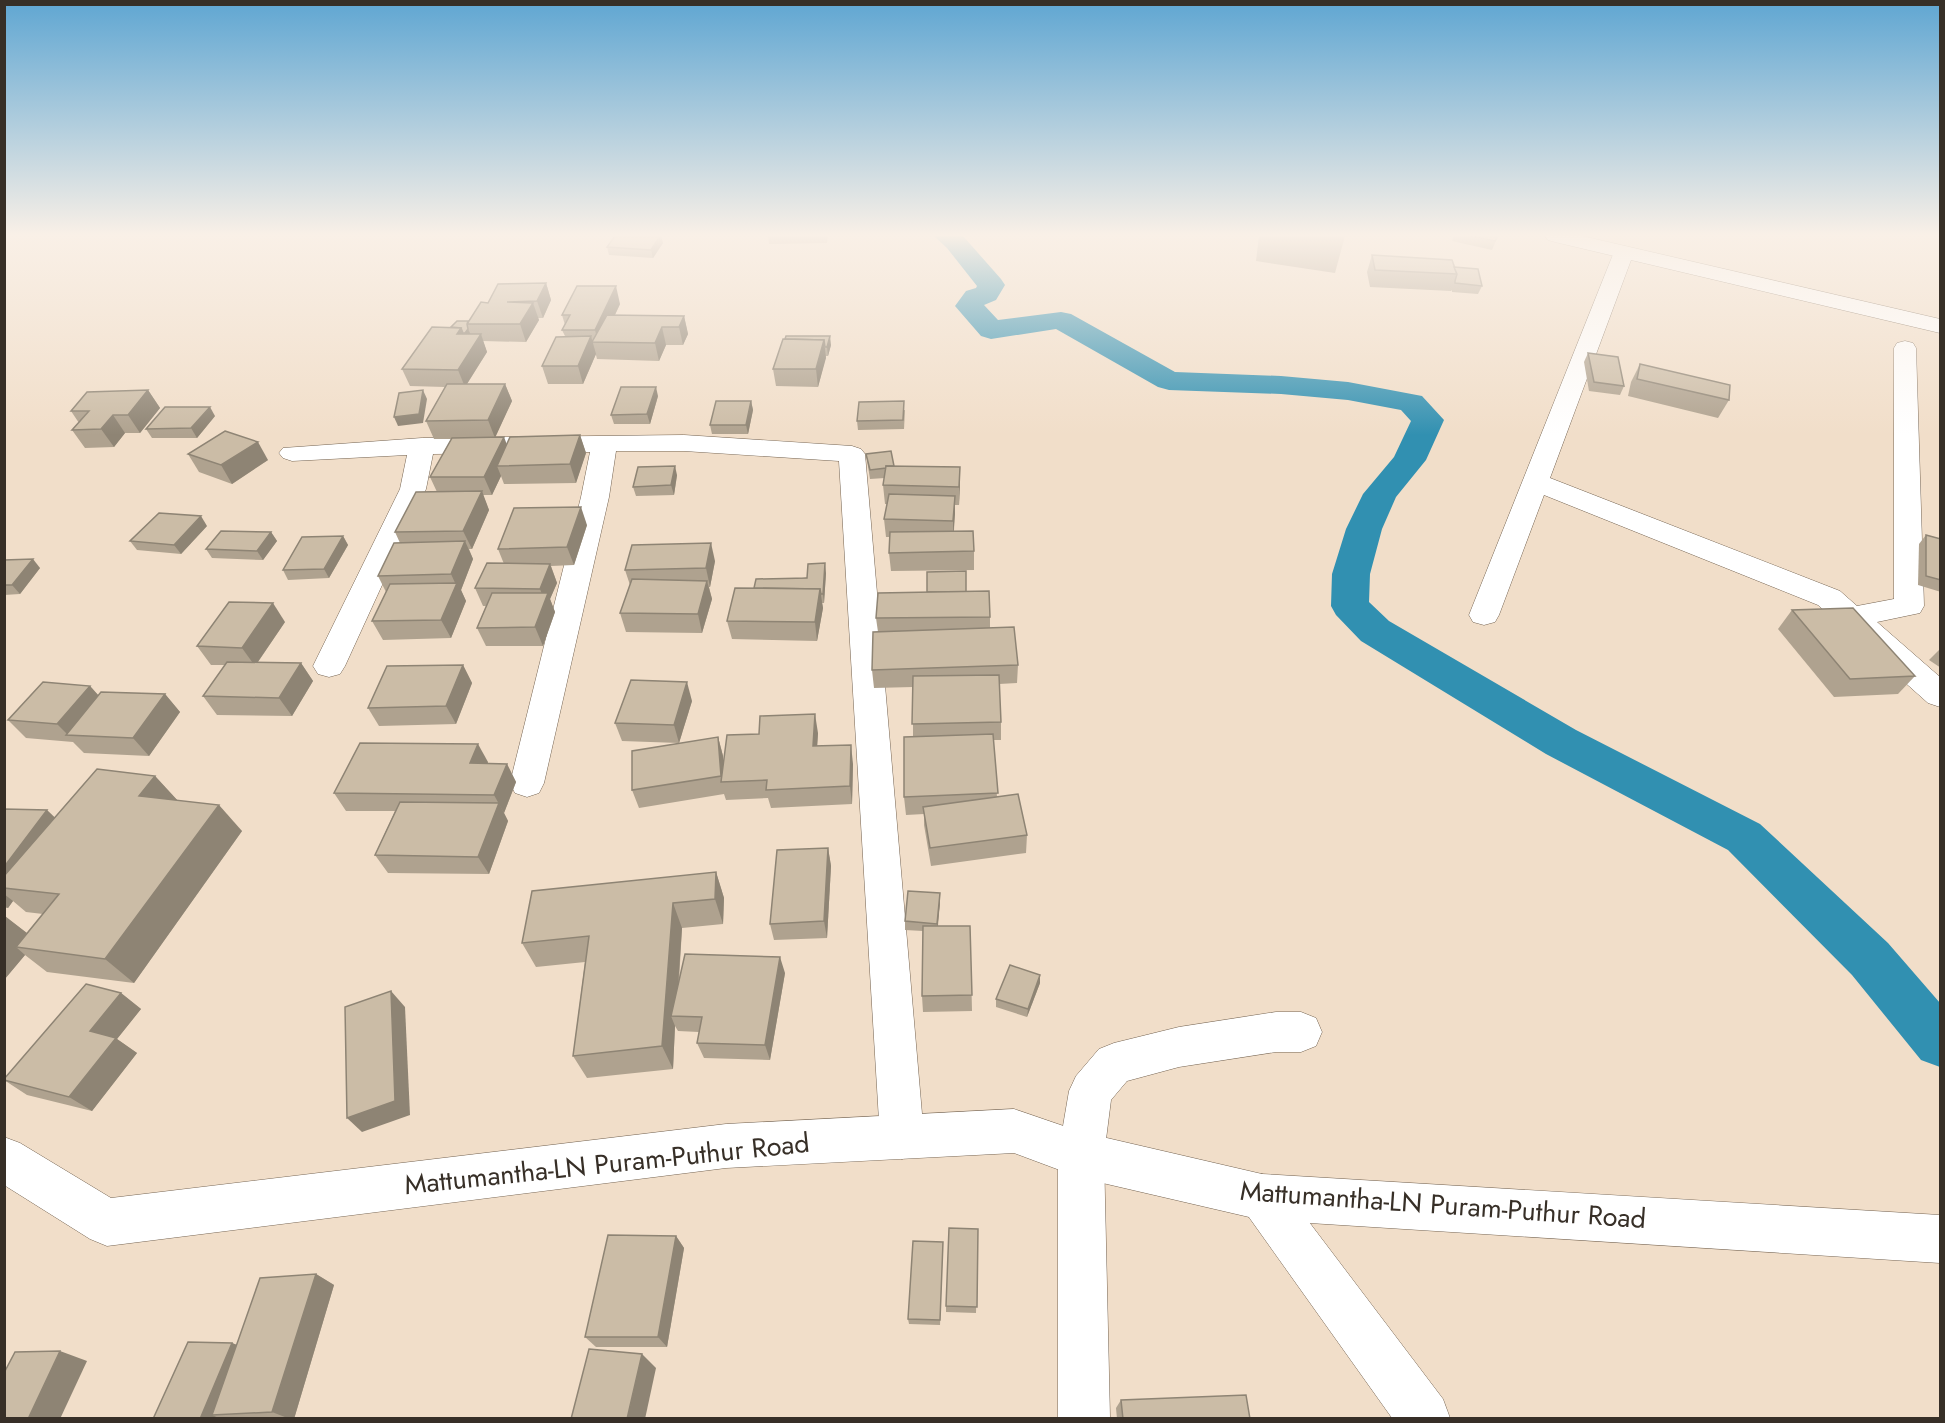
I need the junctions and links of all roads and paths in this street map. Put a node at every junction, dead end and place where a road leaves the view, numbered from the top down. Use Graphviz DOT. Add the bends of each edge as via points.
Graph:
graph roads {
  1 [pos="1604,302"];
  2 [pos="1840,302"];
  3 [pos="1941,326"];
  4 [pos="1905,348"];
  5 [pos="605,443"];
  6 [pos="422,446"];
  7 [pos="292,453"];
  8 [pos="1535,482"];
  9 [pos="1484,615"];
  10 [pos="1851,617"];
  11 [pos="329,666"];
  12 [pos="1941,696"];
  13 [pos="527,783"];
  14 [pos="1301,1032"];
  15 [pos="902,1137"];
  16 [pos="1081,1155"];
  17 [pos="4,1159"];
  18 [pos="1263,1197"];
  19 [pos="1941,1239"];
  20 [pos="1084,1419"];
  21 [pos="1424,1419"];
  1 -- 8 [label="street"];
  2 -- 3 [label="street"];
  4 -- 10 [label="street" via="1909,606"];
  5 -- 6 [label="street"];
  5 -- 13 [label="street"];
  5 -- 15 [label="street" via="684,443 852,454"];
  6 -- 7 [label="street"];
  6 -- 11 [label="street" via="413,489"];
  8 -- 9 [label="street"];
  8 -- 10 [label="street" via="1829,598"];
  10 -- 12 [label="street"];
  14 -- 16 [label="street" via="1276,1032 1179,1047 1114,1065 1091,1091"];
  15 -- 16 [label="street, Mattumantha-LN Puram-Puthur Road" via="1014,1131"];
  15 -- 17 [label="street, Mattumantha-LN Puram-Puthur Road" via="726,1146 107,1222"];
  16 -- 18 [label="street, Mattumantha-LN Puram-Puthur Road"];
  16 -- 20 [label="street"];
  18 -- 19 [label="street, Mattumantha-LN Puram-Puthur Road"];
  18 -- 21 [label="street"];
}
